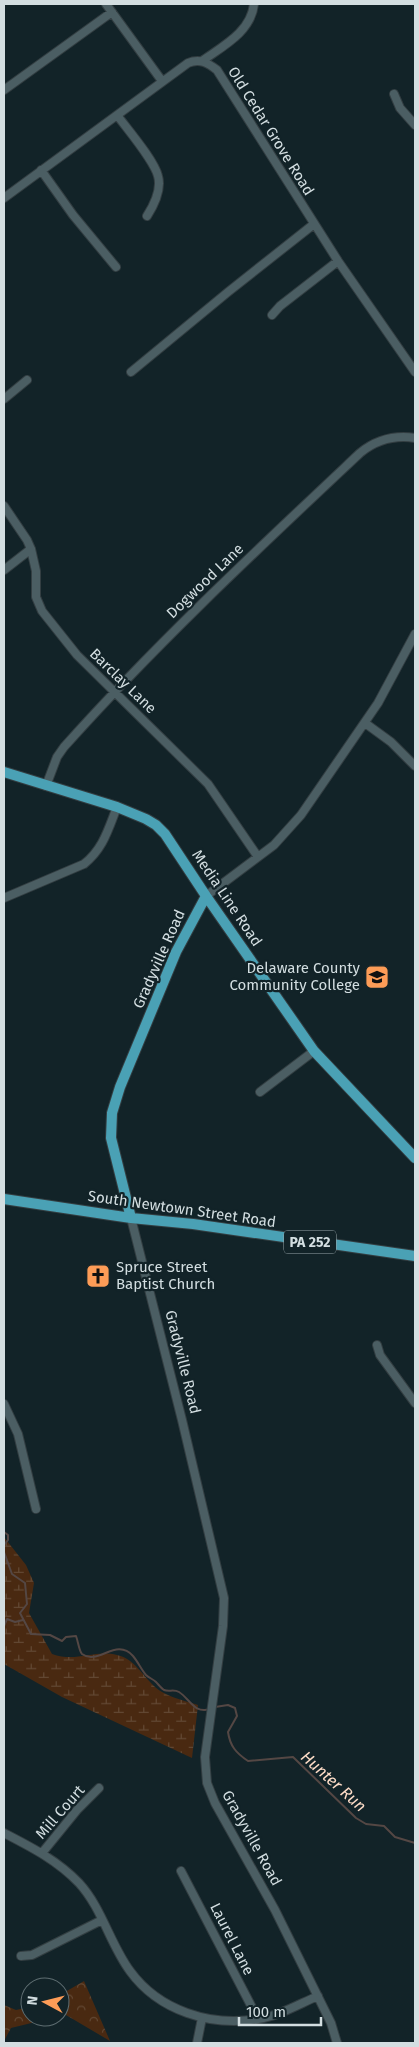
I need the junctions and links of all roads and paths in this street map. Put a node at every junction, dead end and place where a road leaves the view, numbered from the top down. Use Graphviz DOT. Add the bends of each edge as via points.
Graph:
graph roads {
  1 [pos="106,4"];
  2 [pos="254,4"];
  3 [pos="112,12"];
  4 [pos="202,61"];
  5 [pos="162,81"];
  6 [pos="4,90"];
  7 [pos="394,94"];
  8 [pos="117,115"];
  9 [pos="415,125"];
  10 [pos="41,170"];
  11 [pos="4,198"];
  12 [pos="147,216"];
  13 [pos="314,224"];
  14 [pos="338,262"];
  15 [pos="116,268"];
  16 [pos="272,315"];
  17 [pos="132,372"];
  18 [pos="415,372"];
  19 [pos="27,380"];
  20 [pos="4,399"];
  21 [pos="415,438"];
  22 [pos="4,506"];
  23 [pos="31,549"];
  24 [pos="4,570"];
  25 [pos="415,634"];
  26 [pos="115,692"];
  27 [pos="365,723"];
  28 [pos="415,766"];
  29 [pos="4,772"];
  30 [pos="46,786"];
  31 [pos="117,807"];
  32 [pos="258,856"];
  33 [pos="206,896"];
  34 [pos="4,898"];
  35 [pos="314,1051"];
  36 [pos="260,1092"];
  37 [pos="415,1158"];
  38 [pos="4,1199"];
  39 [pos="131,1218"];
  40 [pos="415,1256"];
  41 [pos="377,1345"];
  42 [pos="415,1403"];
  43 [pos="4,1404"];
  44 [pos="36,1510"];
  45 [pos="99,1788"];
  46 [pos="4,1833"];
  47 [pos="42,1853"];
  48 [pos="181,1871"];
  49 [pos="102,1920"];
  50 [pos="20,1956"];
  51 [pos="318,1996"];
  52 [pos="202,2018"];
  53 [pos="258,2019"];
  54 [pos="197,2043"];
  55 [pos="337,2043"];
  1 -- 3 [label="street"];
  2 -- 4 [label="street" via="246,28"];
  3 -- 5 [label="street"];
  3 -- 6 [label="street"];
  4 -- 5 [label="street" via="188,62"];
  4 -- 13 [label="street, Old Cedar Grove Road" via="217,70"];
  5 -- 8 [label="street"];
  7 -- 9 [label="street" via="400,108"];
  8 -- 10 [label="street"];
  8 -- 12 [label="street" via="158,177 157,196"];
  10 -- 11 [label="street"];
  10 -- 15 [label="street"];
  13 -- 14 [label="street, Old Cedar Grove Road"];
  13 -- 17 [label="street"];
  14 -- 16 [label="street"];
  14 -- 18 [label="street, Old Cedar Grove Road"];
  19 -- 20 [label="street"];
  21 -- 26 [label="street, Dogwood Lane" via="376,442 360,453 184,619"];
  22 -- 23 [label="street, Barclay Lane"];
  23 -- 24 [label="street"];
  23 -- 26 [label="street, Barclay Lane" via="38,605 77,655"];
  25 -- 27 [label="street, Gradyville Road"];
  26 -- 30 [label="street, Dogwood Lane" via="64,747"];
  26 -- 32 [label="street, Barclay Lane" via="208,784"];
  27 -- 28 [label="street" via="391,742"];
  27 -- 32 [label="street, Gradyville Road" via="302,815"];
  29 -- 30 [label="main road, Media Line Road"];
  30 -- 31 [label="main road, Media Line Road"];
  31 -- 33 [label="main road, Media Line Road" via="156,825"];
  31 -- 34 [label="street" via="102,846 94,856 84,864"];
  32 -- 33 [label="street, Gradyville Road"];
  33 -- 35 [label="main road, Media Line Road"];
  33 -- 39 [label="main road, Gradyville Road" via="176,952 112,1113 111,1138"];
  35 -- 36 [label="street"];
  35 -- 37 [label="main road, Media Line Road"];
  38 -- 39 [label="main road, South Newtown Street Road / PA 252"];
  39 -- 40 [label="main road, South Newtown Street Road / PA 252"];
  39 -- 51 [label="street, Gradyville Road" via="224,1598 205,1757 207,1783"];
  41 -- 42 [label="street"];
  43 -- 44 [label="street" via="18,1434"];
  45 -- 47 [label="street, Mill Court"];
  46 -- 47 [label="street"];
  47 -- 49 [label="street" via="80,1884"];
  48 -- 53 [label="street, Laurel Lane"];
  49 -- 50 [label="street" via="32,1955"];
  49 -- 52 [label="street" via="130,1971 145,1988 170,2006"];
  51 -- 53 [label="street"];
  51 -- 55 [label="street, Gradyville Road" via="332,2023"];
  52 -- 53 [label="street" via="221,2021"];
  52 -- 54 [label="street"];
}
